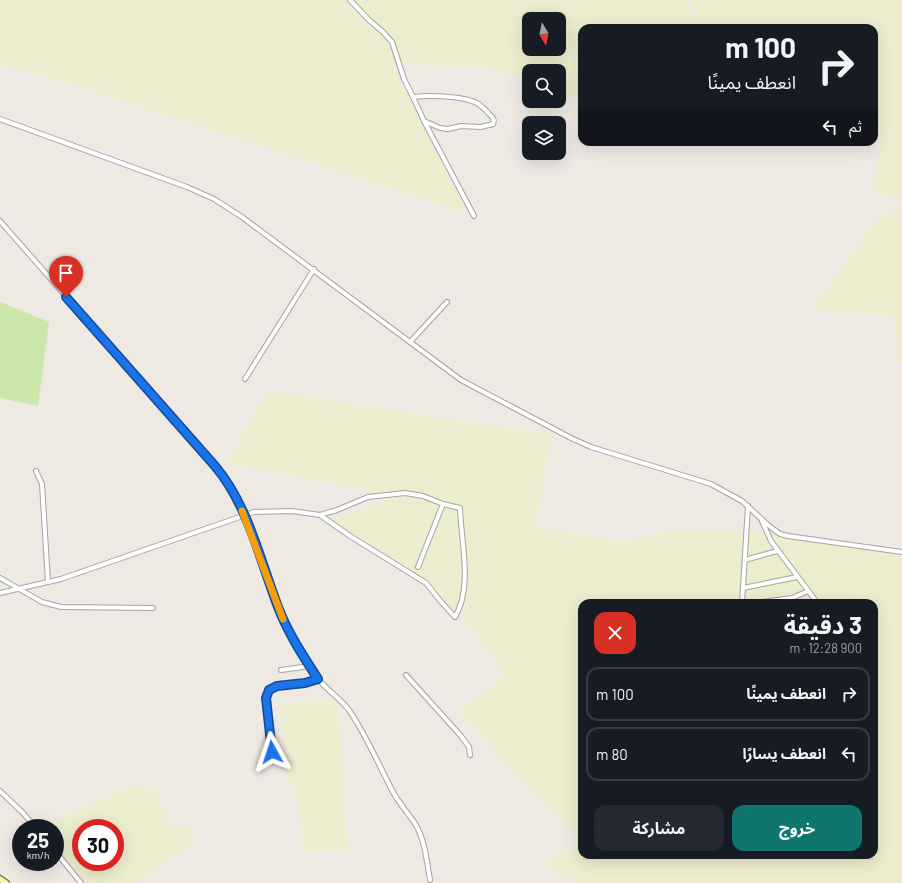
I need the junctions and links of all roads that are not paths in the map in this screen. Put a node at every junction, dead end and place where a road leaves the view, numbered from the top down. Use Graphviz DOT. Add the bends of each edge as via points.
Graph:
graph roads {
  1 [pos="350,0"];
  2 [pos="413,96"];
  3 [pos="0,119"];
  4 [pos="424,121"];
  5 [pos="474,216"];
  6 [pos="0,221"];
  7 [pos="314,269"];
  8 [pos="447,302"];
  9 [pos="410,342"];
  10 [pos="245,379"];
  11 [pos="36,471"];
  12 [pos="444,504"];
  13 [pos="748,506"];
  14 [pos="244,515"];
  15 [pos="320,515"];
  16 [pos="761,519"];
  17 [pos="777,551"];
  18 [pos="902,552"];
  19 [pos="745,560"];
  20 [pos="418,567"];
  21 [pos="797,577"];
  22 [pos="0,578"];
  23 [pos="48,582"];
  24 [pos="20,588"];
  25 [pos="743,588"];
  26 [pos="808,591"];
  27 [pos="0,593"];
  28 [pos="742,599"];
  29 [pos="784,599"];
  30 [pos="814,599"];
  31 [pos="153,608"];
  32 [pos="310,666"];
  33 [pos="281,670"];
  34 [pos="406,675"];
  35 [pos="318,679"];
  36 [pos="272,752"];
  37 [pos="470,755"];
  38 [pos="0,791"];
  39 [pos="28,819"];
  40 [pos="64,862"];
  41 [pos="0,879"];
  42 [pos="430,880"];
  43 [pos="6,883"];
  44 [pos="81,883"];
  1 -- 2 [label="street" via="392,42 404,79"];
  2 -- 4 [label="street"];
  2 -- 4 [label="street" via="473,101 494,119 494,122 485,127 461,126 448,129"];
  3 -- 7 [label="street" via="202,192 242,217"];
  4 -- 5 [label="street"];
  6 -- 14 [label="street" via="224,477"];
  7 -- 9 [label="street"];
  7 -- 10 [label="street"];
  8 -- 9 [label="street"];
  9 -- 13 [label="street" via="474,388 573,439 591,447 712,484"];
  11 -- 23 [label="street" via="42,484"];
  12 -- 15 [label="street" via="405,493 387,494 361,499"];
  12 -- 15 [label="street" via="460,508 465,584 460,607 455,616 426,583"];
  12 -- 20 [label="street"];
  13 -- 16 [label="street"];
  13 -- 19 [label="street"];
  14 -- 15 [label="street" via="265,511 292,511"];
  14 -- 23 [label="street"];
  14 -- 32 [label="street" via="278,608 291,637"];
  16 -- 17 [label="street"];
  16 -- 18 [label="street" via="773,530 788,536"];
  17 -- 19 [label="street"];
  17 -- 21 [label="street"];
  19 -- 25 [label="street"];
  21 -- 25 [label="street"];
  21 -- 26 [label="street"];
  22 -- 24 [label="street"];
  23 -- 24 [label="street"];
  24 -- 27 [label="street"];
  24 -- 31 [label="street" via="42,602 61,607"];
  25 -- 28 [label="street"];
  26 -- 29 [label="street"];
  26 -- 30 [label="street"];
  32 -- 33 [label="street"];
  32 -- 35 [label="street"];
  34 -- 37 [label="street" via="461,736"];
  35 -- 36 [label="street" via="277,686 269,690 266,698"];
  35 -- 42 [label="street" via="349,710 393,792 415,823"];
  38 -- 39 [label="street"];
  40 -- 44 [label="street"];
  41 -- 43 [label="main road"];
}
